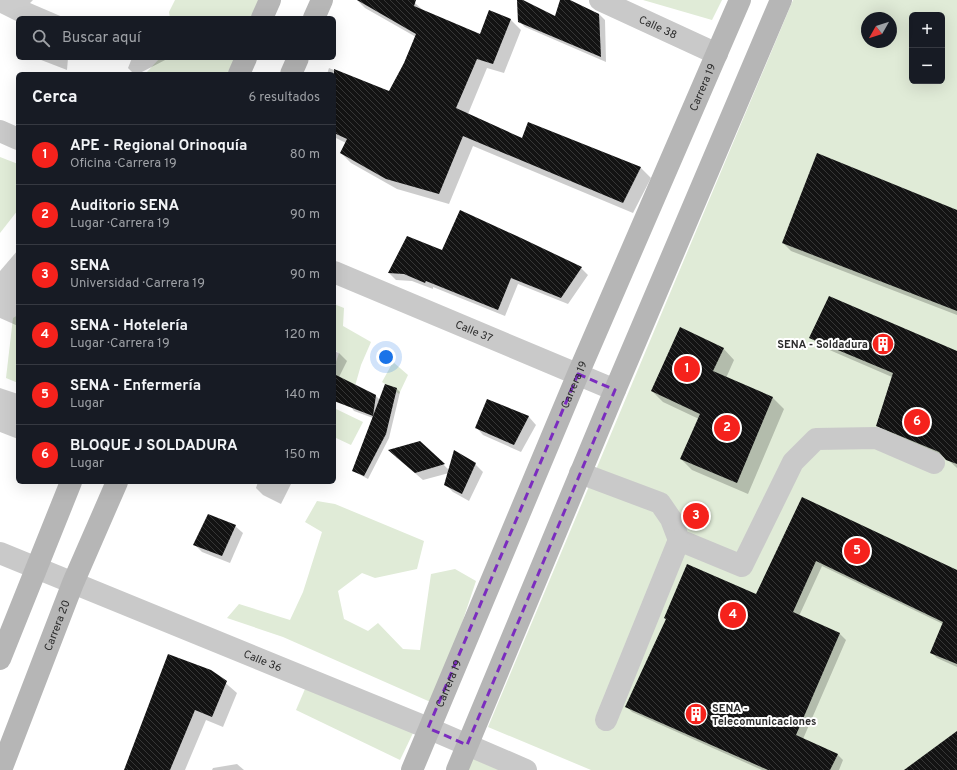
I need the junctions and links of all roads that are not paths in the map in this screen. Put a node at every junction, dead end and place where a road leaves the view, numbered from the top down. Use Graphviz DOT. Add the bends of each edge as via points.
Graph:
graph roads {
  1 [pos="270,0"];
  2 [pos="322,0"];
  3 [pos="600,0"];
  4 [pos="740,0"];
  5 [pos="781,0"];
  6 [pos="263,16"];
  7 [pos="315,16"];
  8 [pos="717,54"];
  9 [pos="245,60"];
  10 [pos="297,60"];
  11 [pos="240,72"];
  12 [pos="292,72"];
  13 [pos="0,132"];
  14 [pos="16,138"];
  15 [pos="336,273"];
  16 [pos="578,374"];
  17 [pos="615,390"];
  18 [pos="934,463"];
  19 [pos="580,473"];
  20 [pos="70,484"];
  21 [pos="116,484"];
  22 [pos="679,540"];
  23 [pos="0,553"];
  24 [pos="36,568"];
  25 [pos="73,583"];
  26 [pos="0,659"];
  27 [pos="606,720"];
  28 [pos="428,728"];
  29 [pos="467,745"];
  30 [pos="1,770"];
  31 [pos="412,770"];
  32 [pos="457,770"];
  33 [pos="526,770"];
  1 -- 6 [label="main road"];
  2 -- 7 [label="main road"];
  3 -- 8 [label="street, Calle 38"];
  4 -- 8 [label="main road, Carrera 19"];
  5 -- 17 [label="main road"];
  8 -- 16 [label="main road, Carrera 19"];
  9 -- 11 [label="main road"];
  10 -- 12 [label="main road"];
  13 -- 14 [label="street"];
  15 -- 16 [label="street, Calle 37"];
  16 -- 17 [label="street, Calle 37"];
  16 -- 28 [label="main road, Carrera 19"];
  17 -- 19 [label="main road"];
  18 -- 22 [label="street" via="876,438 816,440 793,462 742,566"];
  19 -- 22 [label="street" via="660,503 671,519"];
  19 -- 29 [label="main road"];
  20 -- 24 [label="main road"];
  21 -- 25 [label="main road, Carrera 20"];
  22 -- 27 [label="street"];
  23 -- 24 [label="street, Calle 36"];
  24 -- 25 [label="street, Calle 36"];
  24 -- 26 [label="main road"];
  25 -- 28 [label="street, Calle 36"];
  25 -- 30 [label="main road, Carrera 20"];
  28 -- 29 [label="street, Calle 36"];
  28 -- 31 [label="main road, Carrera 19"];
  29 -- 32 [label="main road"];
  29 -- 33 [label="street, Calle 36"];
}
